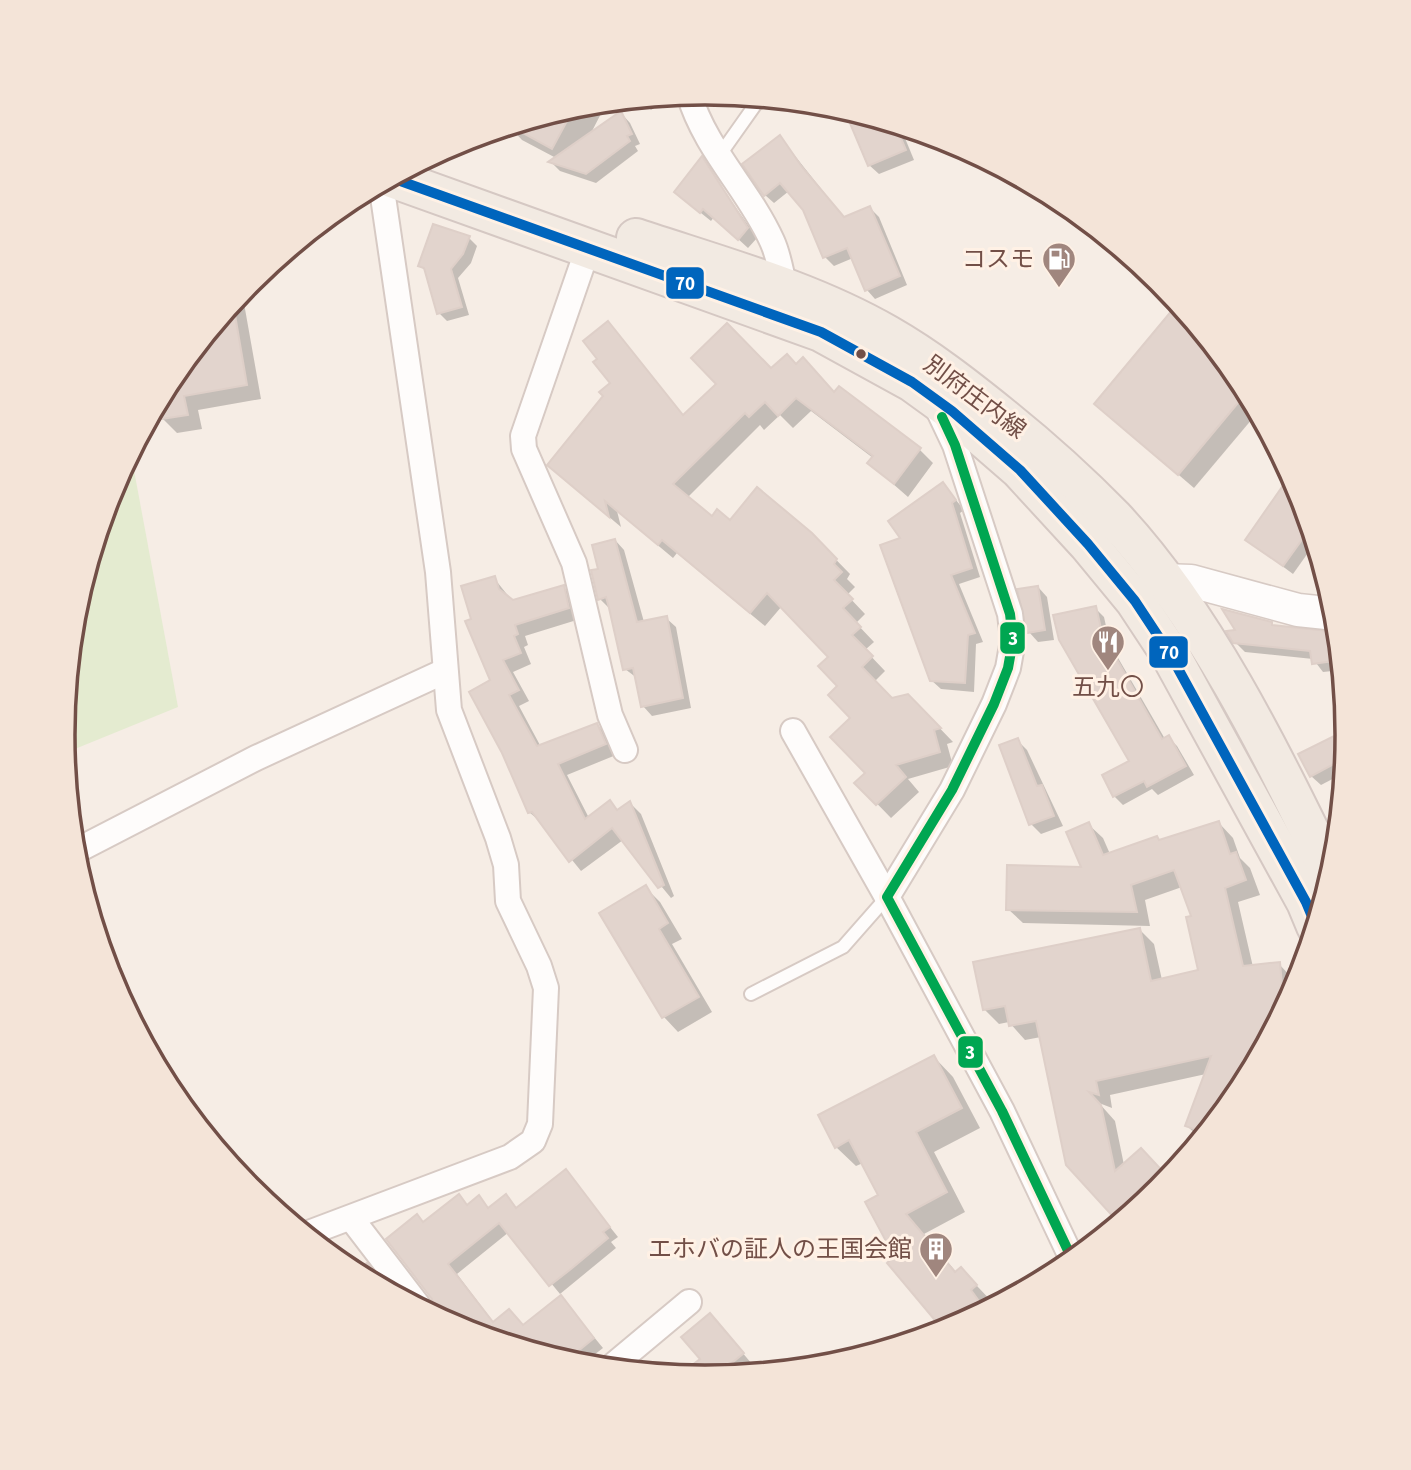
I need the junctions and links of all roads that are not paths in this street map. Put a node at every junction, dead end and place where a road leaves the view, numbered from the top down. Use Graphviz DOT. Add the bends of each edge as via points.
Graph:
graph roads {
  1 [pos="692,105"];
  2 [pos="754,107"];
  3 [pos="719,156"];
  4 [pos="436,166"];
  5 [pos="403,182"];
  6 [pos="383,194"];
  7 [pos="588,248"];
  8 [pos="785,289"];
  9 [pos="932,397"];
  10 [pos="1149,591"];
  11 [pos="1324,613"];
  12 [pos="444,671"];
  13 [pos="793,732"];
  14 [pos="625,750"];
  15 [pos="85,847"];
  16 [pos="1323,861"];
  17 [pos="887,897"];
  18 [pos="1310,911"];
  19 [pos="751,994"];
  20 [pos="351,1218"];
  21 [pos="316,1230"];
  22 [pos="1068,1250"];
  23 [pos="405,1289"];
  24 [pos="689,1303"];
  25 [pos="620,1360"];
  1 -- 3 [label="street"];
  2 -- 3 [label="lane"];
  3 -- 8 [label="street" via="771,240"];
  4 -- 8 [label="main road, 別府庄内線"];
  5 -- 7 [label="main road, 別府庄内線"];
  6 -- 12 [label="street" via="438,572"];
  7 -- 9 [label="main road, 別府庄内線" via="821,332"];
  7 -- 14 [label="street" via="523,436 524,449 573,563 610,715"];
  8 -- 10 [label="main road, 別府庄内線" via="887,334 1046,452 1105,510"];
  9 -- 10 [label="main road, 別府庄内線" via="1020,470 1088,544"];
  9 -- 17 [label="street" via="955,445 1010,614 1013,640 1008,668 953,790"];
  10 -- 11 [label="street" via="1191,581"];
  10 -- 16 [label="main road, 別府庄内線" via="1223,670"];
  10 -- 18 [label="main road, 別府庄内線" via="1199,707"];
  12 -- 15 [label="street" via="256,758"];
  12 -- 20 [label="street" via="449,710 506,865 508,901 546,988 540,1124 533,1141 509,1157"];
  13 -- 17 [label="street"];
  17 -- 19 [label="lane" via="843,947"];
  17 -- 22 [label="street" via="1002,1111"];
  20 -- 21 [label="street"];
  20 -- 23 [label="street"];
  24 -- 25 [label="street"];
}
